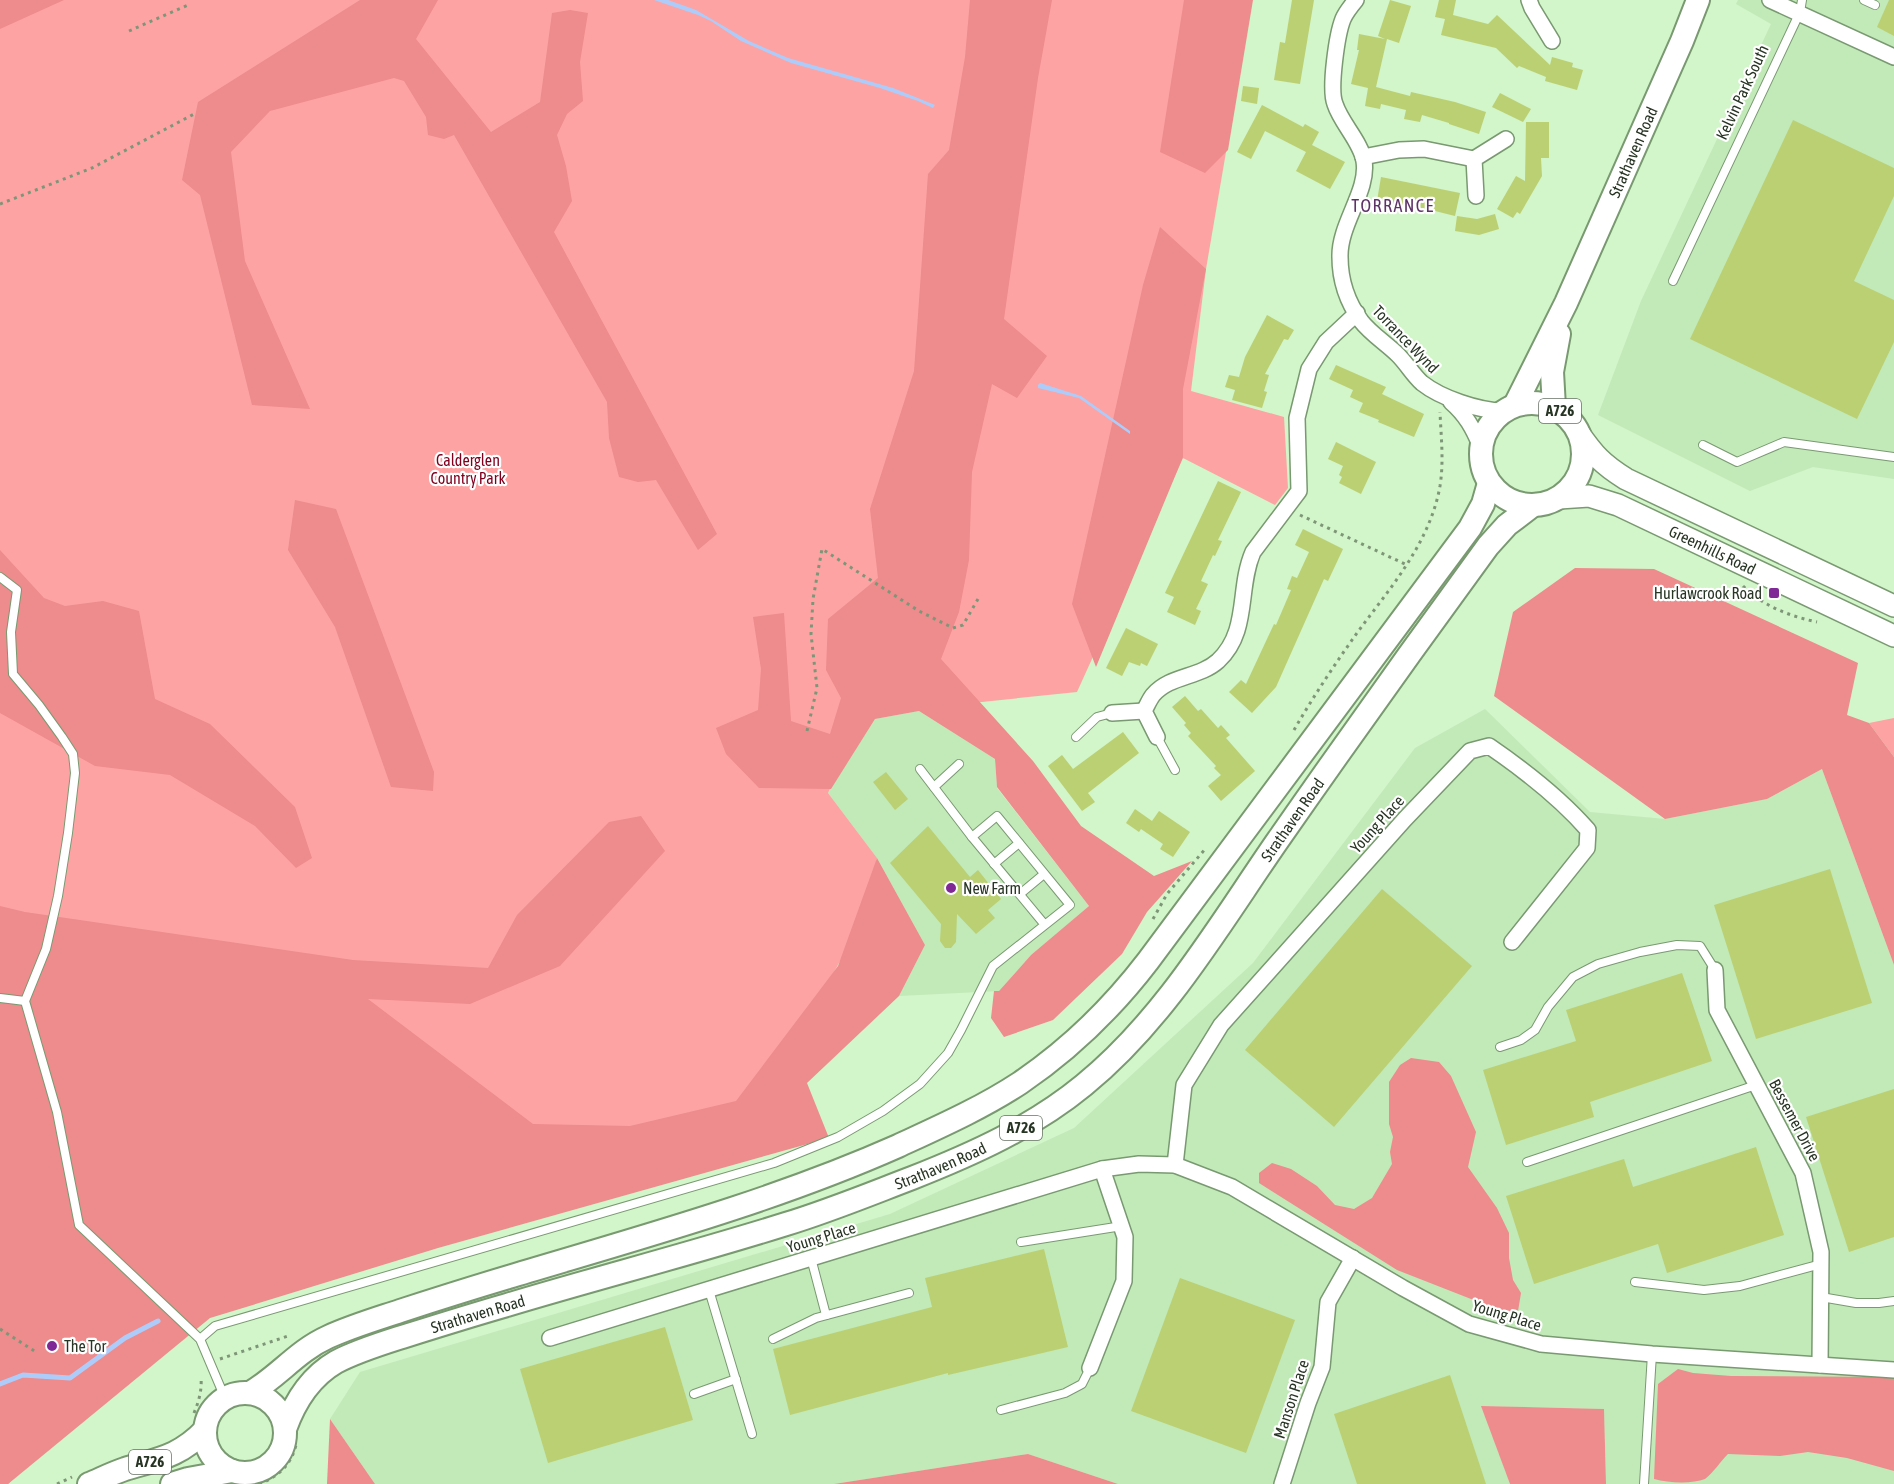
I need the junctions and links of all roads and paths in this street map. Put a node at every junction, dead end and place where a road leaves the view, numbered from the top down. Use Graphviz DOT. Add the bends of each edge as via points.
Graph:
graph roads {
  1 [pos="1356,0"];
  2 [pos="1529,0"];
  3 [pos="1698,0"];
  4 [pos="1770,0"];
  5 [pos="1864,0"];
  6 [pos="188,5"];
  7 [pos="1875,5"];
  8 [pos="1801,6"];
  9 [pos="129,31"];
  10 [pos="1552,41"];
  11 [pos="1894,57"];
  12 [pos="196,113"];
  13 [pos="1506,139"];
  14 [pos="1363,157"];
  15 [pos="1474,159"];
  16 [pos="1476,196"];
  17 [pos="0,204"];
  18 [pos="1673,281"];
  19 [pos="1566,303"];
  20 [pos="1357,314"];
  21 [pos="1439,393"];
  22 [pos="1554,407"];
  23 [pos="1509,408"];
  24 [pos="1578,432"];
  25 [pos="1702,445"];
  26 [pos="1480,447"];
  27 [pos="1894,457"];
  28 [pos="1489,483"];
  29 [pos="1559,498"];
  30 [pos="1532,506"];
  31 [pos="1287,509"];
  32 [pos="1407,564"];
  33 [pos="0,577"];
  34 [pos="1743,585"];
  35 [pos="978,599"];
  36 [pos="1894,606"];
  37 [pos="1826,623"];
  38 [pos="1894,636"];
  39 [pos="1144,711"];
  40 [pos="1112,713"];
  41 [pos="807,731"];
  42 [pos="1293,732"];
  43 [pos="1076,737"];
  44 [pos="1157,737"];
  45 [pos="959,764"];
  46 [pos="920,769"];
  47 [pos="1175,770"];
  48 [pos="934,787"];
  49 [pos="972,837"];
  50 [pos="1019,843"];
  51 [pos="1208,845"];
  52 [pos="994,864"];
  53 [pos="1044,874"];
  54 [pos="1020,894"];
  55 [pos="1150,924"];
  56 [pos="1045,925"];
  57 [pos="1512,942"];
  58 [pos="1715,970"];
  59 [pos="0,998"];
  60 [pos="25,1001"];
  61 [pos="1500,1047"];
  62 [pos="1756,1085"];
  63 [pos="1527,1162"];
  64 [pos="1175,1165"];
  65 [pos="1102,1169"];
  66 [pos="1122,1226"];
  67 [pos="1021,1242"];
  68 [pos="811,1258"];
  69 [pos="1353,1258"];
  70 [pos="1821,1264"];
  71 [pos="1635,1282"];
  72 [pos="709,1290"];
  73 [pos="909,1293"];
  74 [pos="1821,1296"];
  75 [pos="1894,1301"];
  76 [pos="826,1316"];
  77 [pos="0,1329"];
  78 [pos="550,1338"];
  79 [pos="200,1339"];
  80 [pos="773,1339"];
  81 [pos="36,1352"];
  82 [pos="1652,1354"];
  83 [pos="211,1363"];
  84 [pos="1820,1365"];
  85 [pos="1090,1368"];
  86 [pos="1894,1370"];
  87 [pos="736,1379"];
  88 [pos="250,1393"];
  89 [pos="694,1394"];
  90 [pos="225,1398"];
  91 [pos="1001,1410"];
  92 [pos="198,1424"];
  93 [pos="285,1429"];
  94 [pos="752,1434"];
  95 [pos="232,1471"];
  96 [pos="83,1480"];
  97 [pos="57,1484"];
  98 [pos="172,1484"];
  99 [pos="1282,1484"];
  100 [pos="1644,1484"];
  1 -- 14 [label="street" via="1342,20 1333,84 1334,103"];
  2 -- 10 [label="street"];
  3 -- 19 [label="main road, Strathaven Road / A726"];
  4 -- 8 [label="street"];
  5 -- 7 [label="lane"];
  6 -- 9 [label="path"];
  8 -- 11 [label="street"];
  8 -- 18 [label="lane, Kelvin Park South"];
  12 -- 17 [label="path" via="92,168"];
  13 -- 15 [label="street"];
  14 -- 15 [label="street" via="1424,149"];
  14 -- 20 [label="street, Torrance Wynd" via="1364,177 1341,240 1340,257 1348,299"];
  15 -- 16 [label="street"];
  19 -- 22 [label="main road, Strathaven Road / A726" via="1552,372"];
  19 -- 23 [label="main road, Strathaven Road / A726"];
  20 -- 21 [label="street, Torrance Wynd" via="1421,382"];
  20 -- 31 [label="street" via="1326,342 1309,369 1297,418 1299,491"];
  21 -- 23 [label="street, Torrance Wynd" via="1477,408"];
  21 -- 26 [label="street, Torrance Wynd" via="1461,410"];
  21 -- 32 [label="path" via="1440,488 1429,521"];
  22 -- 23 [label="main road, A726" via="1534,403"];
  22 -- 24 [label="main road, A726" via="1564,413"];
  23 -- 26 [label="main road, A726" via="1492,421"];
  24 -- 29 [label="main road, A726" via="1583,450 1581,468 1573,485"];
  24 -- 36 [label="street, Greenhills Road" via="1594,456 1626,479"];
  25 -- 27 [label="lane" via="1737,462 1784,442"];
  26 -- 28 [label="main road"];
  28 -- 30 [label="main road" via="1512,502"];
  28 -- 88 [label="main road, Strathaven Road / A726" via="1470,528 1155,952 1106,1011 1041,1067 977,1108 810,1182 339,1332 313,1344"];
  29 -- 30 [label="main road, A726"];
  29 -- 38 [label="street, Greenhills Road" via="1589,496 1618,505"];
  30 -- 93 [label="main road, Strathaven Road / A726" via="1488,546 1170,994 1125,1047 1063,1102 986,1146 822,1212 436,1326 349,1356 332,1364 309,1384"];
  31 -- 32 [label="path"];
  31 -- 39 [label="street" via="1249,561 1240,624 1233,643 1202,673 1163,687"];
  32 -- 42 [label="path" via="1350,642"];
  33 -- 60 [label="lane" via="17,590 11,632 13,674 73,754 75,773 58,896 46,949"];
  34 -- 37 [label="path" via="1755,598 1795,618"];
  35 -- 41 [label="path" via="963,625 952,628 822,549 811,634 817,688"];
  39 -- 40 [label="street"];
  39 -- 44 [label="street"];
  40 -- 43 [label="lane" via="1097,717"];
  44 -- 47 [label="lane"];
  45 -- 48 [label="lane"];
  46 -- 48 [label="lane"];
  48 -- 49 [label="lane"];
  49 -- 50 [label="lane" via="997,816"];
  49 -- 52 [label="lane"];
  50 -- 52 [label="lane"];
  50 -- 53 [label="lane"];
  51 -- 55 [label="path" via="1167,894"];
  52 -- 54 [label="lane"];
  53 -- 54 [label="lane"];
  53 -- 56 [label="lane" via="1070,905"];
  54 -- 56 [label="lane"];
  56 -- 79 [label="lane" via="993,966 948,1053 934,1070 884,1111 838,1137 744,1172 215,1326"];
  57 -- 64 [label="street, Young Place" via="1587,848 1588,830 1517,765 1489,746 1470,751 1221,1025 1184,1084"];
  58 -- 61 [label="lane" via="1700,946 1677,945 1599,964 1573,977 1535,1030"];
  58 -- 62 [label="street, Bessemer Drive" via="1717,1010"];
  59 -- 60 [label="lane"];
  60 -- 79 [label="lane" via="57,1112 79,1226"];
  62 -- 63 [label="lane"];
  62 -- 70 [label="street, Bessemer Drive" via="1803,1173"];
  64 -- 65 [label="street, Young Place"];
  64 -- 69 [label="street, Young Place" via="1232,1187"];
  65 -- 66 [label="street"];
  65 -- 68 [label="street, Young Place"];
  66 -- 67 [label="lane"];
  66 -- 85 [label="street" via="1124,1281"];
  68 -- 72 [label="street, Young Place"];
  68 -- 76 [label="lane"];
  69 -- 82 [label="street, Young Place" via="1469,1324 1541,1344"];
  69 -- 99 [label="street, Manson Place" via="1328,1302 1323,1368"];
  70 -- 71 [label="lane" via="1740,1286 1704,1290"];
  70 -- 74 [label="street, Bessemer Drive"];
  72 -- 78 [label="street, Young Place"];
  72 -- 87 [label="lane"];
  73 -- 76 [label="lane"];
  74 -- 75 [label="lane" via="1856,1303"];
  74 -- 84 [label="street, Bessemer Drive"];
  76 -- 80 [label="lane"];
  77 -- 81 [label="path"];
  79 -- 83 [label="lane"];
  82 -- 84 [label="street, Young Place"];
  82 -- 100 [label="lane"];
  83 -- 90 [label="lane"];
  83 -- 92 [label="path" via="201,1367"];
  84 -- 86 [label="street, Young Place"];
  85 -- 91 [label="lane" via="1082,1384 1065,1393"];
  87 -- 89 [label="lane"];
  87 -- 94 [label="lane"];
  88 -- 90 [label="main road"];
  88 -- 93 [label="main road" via="274,1405"];
  90 -- 92 [label="main road"];
  92 -- 95 [label="main road" via="212,1455"];
  92 -- 96 [label="main road, A726" via="195,1441 181,1451"];
  93 -- 95 [label="main road" via="279,1455 270,1464 258,1471"];
  95 -- 98 [label="main road, A726"];
  96 -- 97 [label="path"];
}
